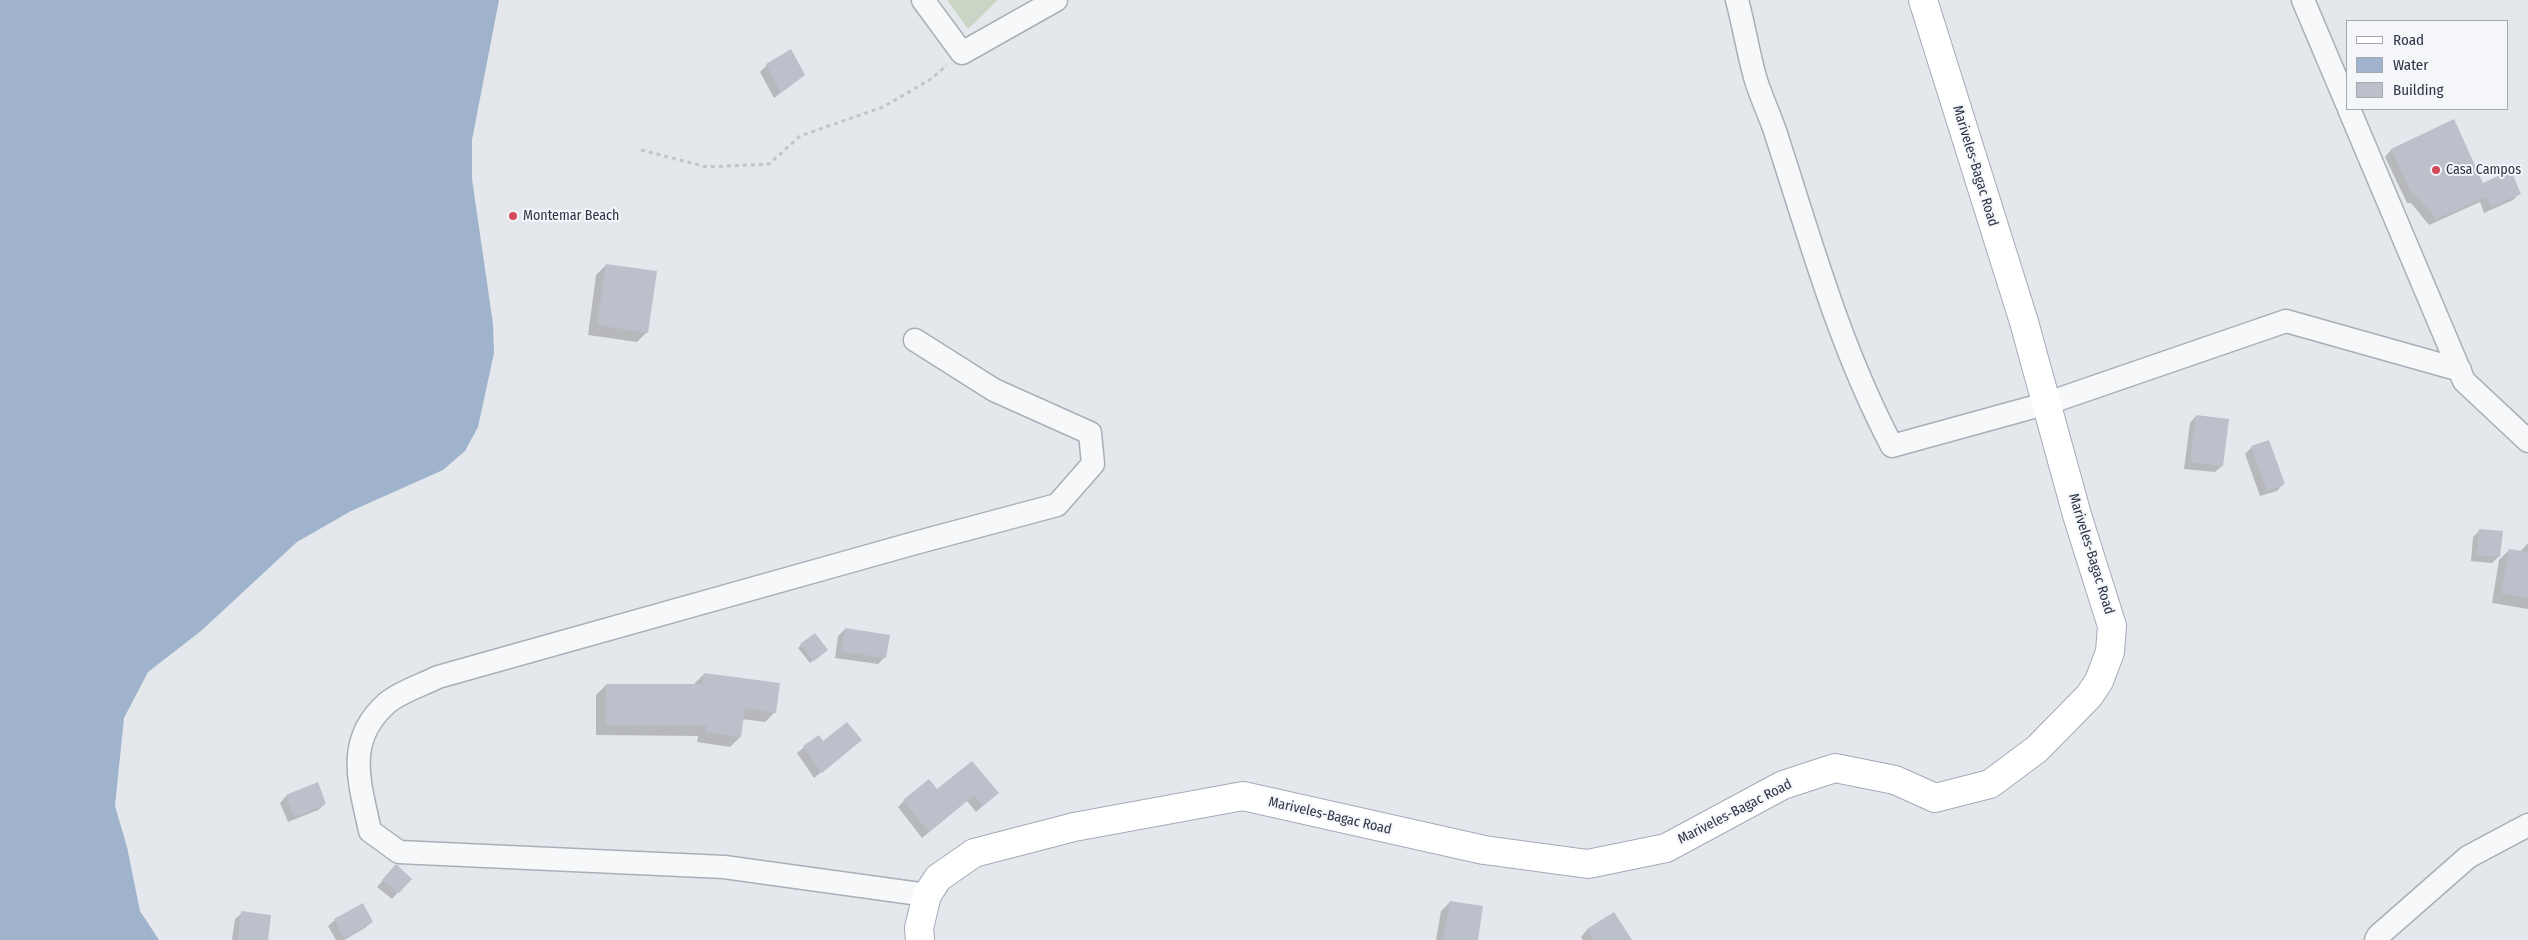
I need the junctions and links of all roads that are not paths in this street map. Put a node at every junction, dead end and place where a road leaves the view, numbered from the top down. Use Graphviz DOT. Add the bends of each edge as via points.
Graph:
graph roads {
  1 [pos="923,0"];
  2 [pos="1056,0"];
  3 [pos="1737,0"];
  4 [pos="1923,0"];
  5 [pos="2303,0"];
  6 [pos="2346,102"];
  7 [pos="2349,110"];
  8 [pos="916,340"];
  9 [pos="2460,370"];
  10 [pos="2048,403"];
  11 [pos="2528,441"];
  12 [pos="2528,825"];
  13 [pos="927,895"];
  14 [pos="920,940"];
  15 [pos="2376,940"];
  1 -- 2 [label="street" via="962,53"];
  3 -- 10 [label="street" via="1755,77 1843,341 1870,405 1892,446"];
  4 -- 10 [label="main road, Mariveles-Bagac Road"];
  5 -- 6 [label="street"];
  7 -- 9 [label="street"];
  8 -- 13 [label="street" via="994,390 1090,433 1093,464 1057,505 438,676 388,702 366,728 357,765 370,831 399,852 724,866"];
  9 -- 10 [label="street" via="2286,321"];
  9 -- 11 [label="street" via="2464,381"];
  10 -- 13 [label="main road, Mariveles-Bagac Road" via="2078,515 2110,614 2110,652 2099,681 2089,696 2037,749 1990,784 1934,798 1895,780 1835,768 1783,785 1666,848 1588,864 1484,850 1243,796 1074,827 974,853 938,878"];
  12 -- 15 [label="street" via="2468,857"];
  13 -- 14 [label="main road, Mariveles-Bagac Road"];
}
